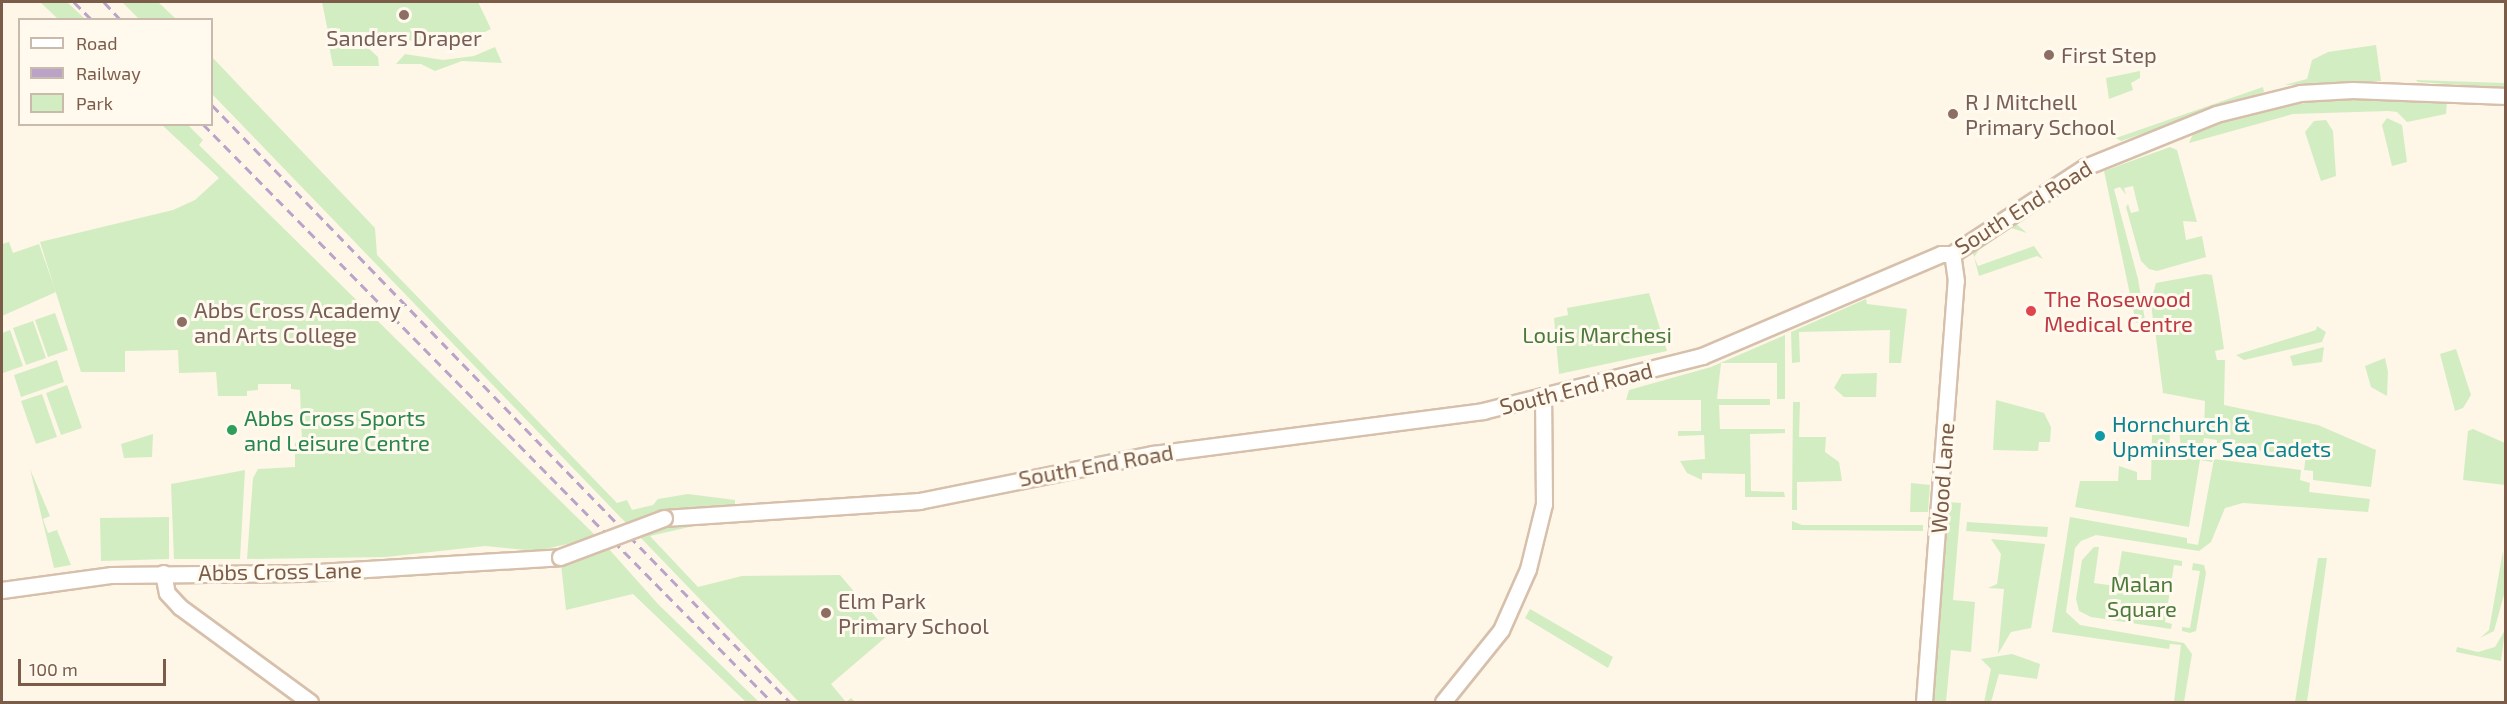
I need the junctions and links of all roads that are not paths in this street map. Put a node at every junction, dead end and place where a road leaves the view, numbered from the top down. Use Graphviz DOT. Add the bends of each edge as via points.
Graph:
graph roads {
  1 [pos="2505,96"];
  2 [pos="1952,254"];
  3 [pos="1543,396"];
  4 [pos="560,557"];
  5 [pos="163,573"];
  6 [pos="2,590"];
  7 [pos="310,702"];
  8 [pos="1443,702"];
  9 [pos="1924,702"];
  1 -- 2 [label="street, South End Road" via="2353,90 2302,93 2244,105 2085,167"];
  2 -- 3 [label="street, South End Road" via="1941,254 1702,356"];
  2 -- 9 [label="street, Wood Lane" via="1955,291"];
  3 -- 4 [label="street, South End Road, bridge" via="1453,417 1143,456 919,501 664,518"];
  3 -- 8 [label="street" via="1544,504 1528,569 1501,630"];
  4 -- 5 [label="street, Abbs Cross Lane" via="302,573"];
  5 -- 6 [label="street, Abbs Cross Lane" via="78,577"];
  5 -- 7 [label="street" via="172,600"];
}
